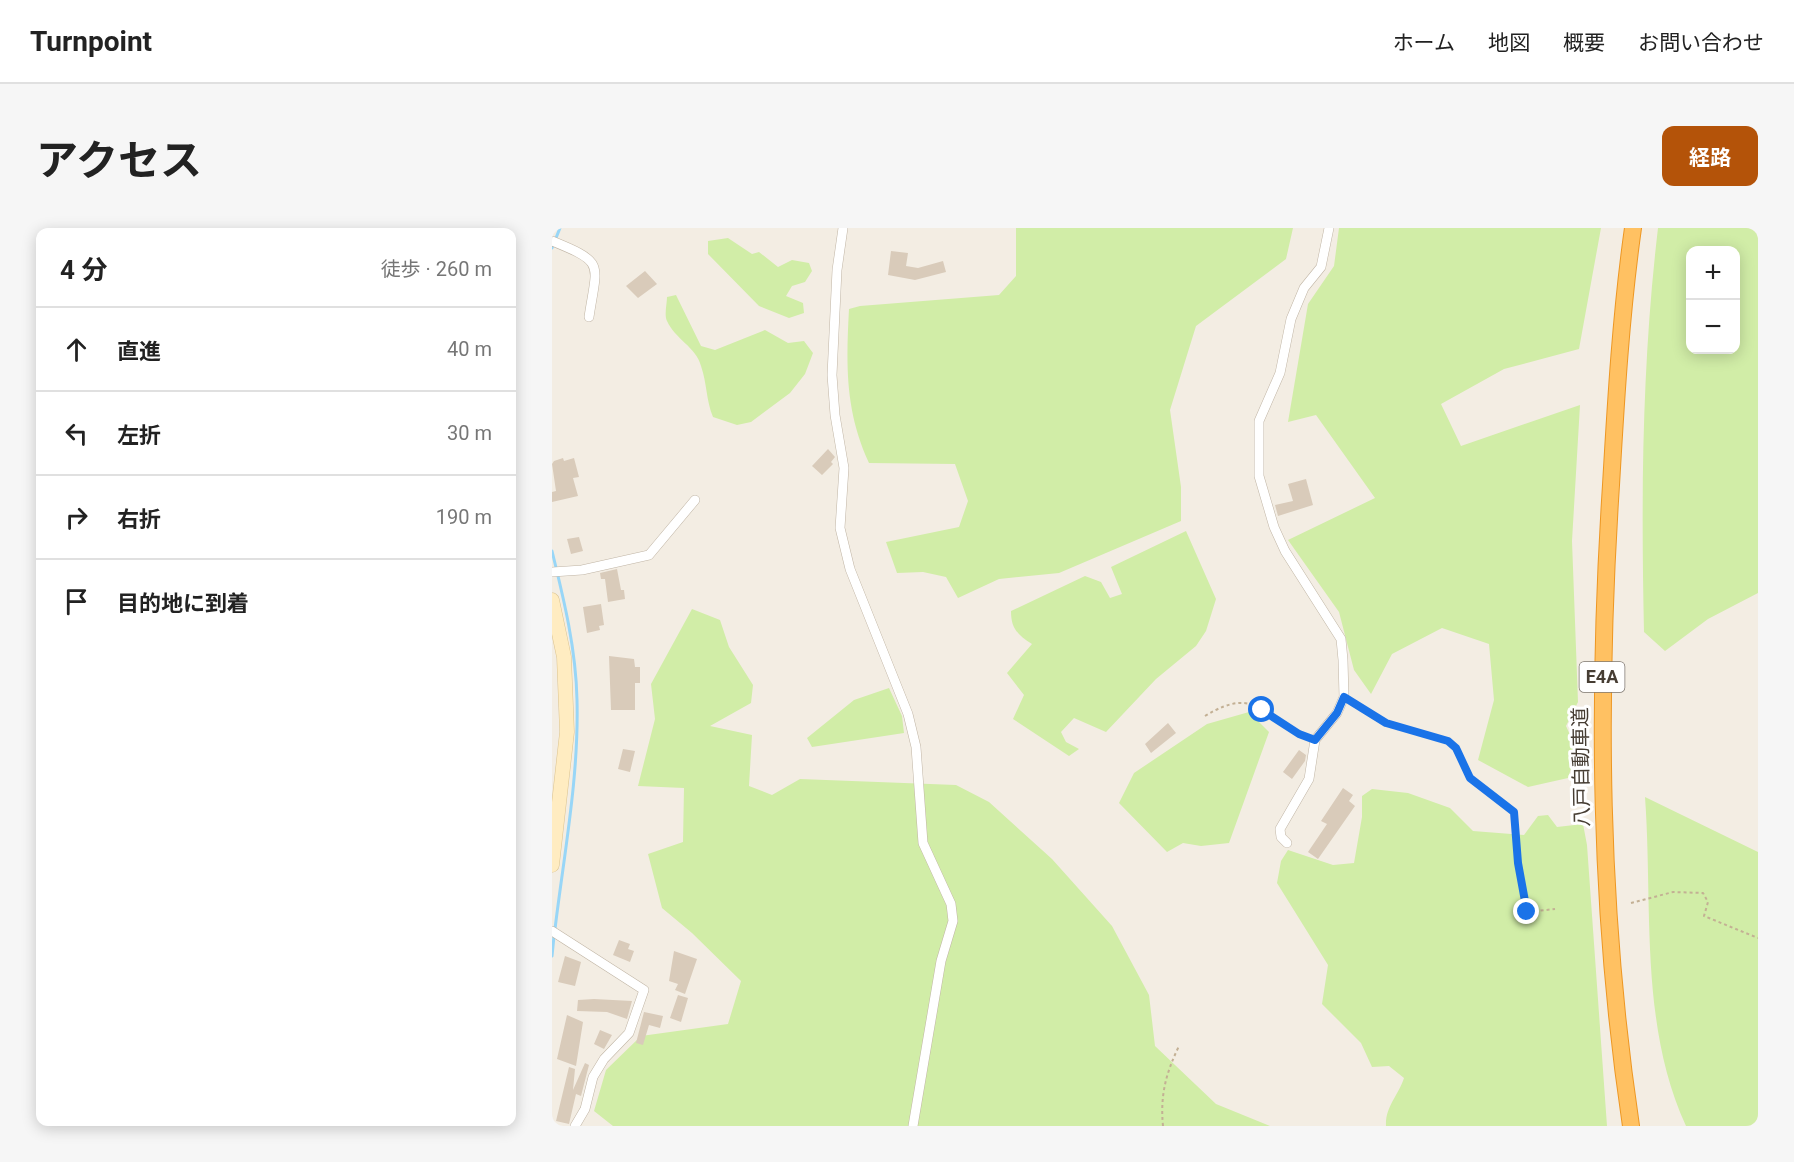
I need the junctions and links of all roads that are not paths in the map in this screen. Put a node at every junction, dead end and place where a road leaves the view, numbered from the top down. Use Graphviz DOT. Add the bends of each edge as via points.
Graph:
graph roads {
  1 [pos="843,228"];
  2 [pos="1329,228"];
  3 [pos="1633,228"];
  4 [pos="552,242"];
  5 [pos="589,318"];
  6 [pos="695,500"];
  7 [pos="552,572"];
  8 [pos="552,600"];
  9 [pos="1287,843"];
  10 [pos="552,865"];
  11 [pos="552,932"];
  12 [pos="575,1126"];
  13 [pos="913,1126"];
  14 [pos="1631,1126"];
  1 -- 13 [label="street" via="832,375 844,468 840,528 850,569 908,714 916,747 923,843 951,904 953,921 941,961"];
  2 -- 9 [label="street" via="1323,260 1304,288 1291,320 1280,373 1259,421 1259,476 1274,527 1341,639 1344,697 1337,713 1315,740 1309,779 1280,829"];
  3 -- 14 [label="highway, 八戸自動車道 / E4A" via="1619,357 1605,572 1601,740 1611,956"];
  4 -- 5 [label="street" via="587,256 592,262 596,271"];
  6 -- 7 [label="street" via="649,555 582,570"];
  8 -- 10 [label="street" via="564,657 567,732"];
  11 -- 12 [label="street" via="644,990 629,1033 593,1077 585,1109"];
}
